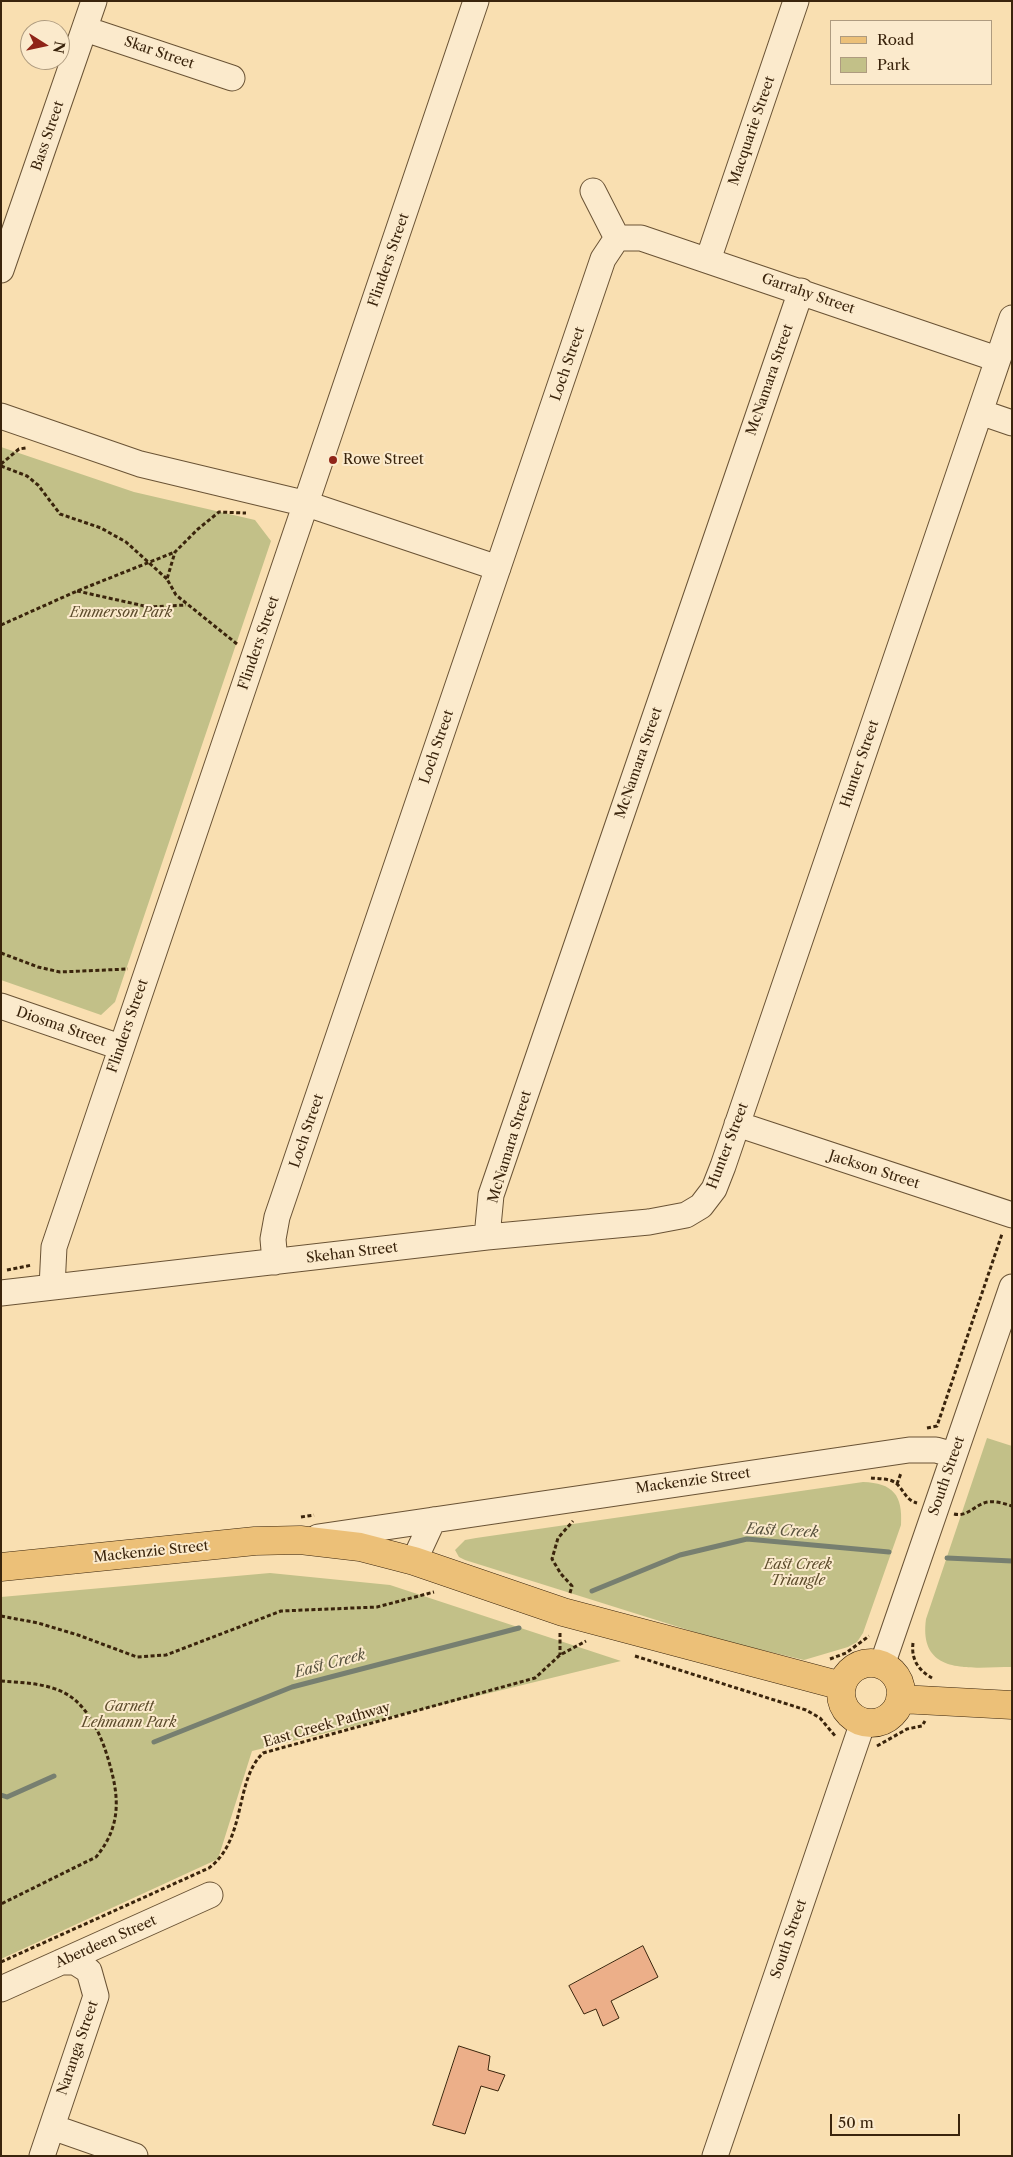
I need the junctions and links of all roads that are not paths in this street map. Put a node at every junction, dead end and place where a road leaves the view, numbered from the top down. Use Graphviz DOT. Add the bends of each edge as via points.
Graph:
graph roads {
  1 [pos="94,1"];
  2 [pos="476,1"];
  3 [pos="796,1"];
  4 [pos="85,28"];
  5 [pos="232,78"];
  6 [pos="593,191"];
  7 [pos="617,238"];
  8 [pos="708,260"];
  9 [pos="1,270"];
  10 [pos="801,292"];
  11 [pos="1012,318"];
  12 [pos="997,359"];
  13 [pos="980,412"];
  14 [pos="1,416"];
  15 [pos="1012,423"];
  16 [pos="307,504"];
  17 [pos="498,568"];
  18 [pos="1,1006"];
  19 [pos="120,1047"];
  20 [pos="737,1124"];
  21 [pos="701,1206"];
  22 [pos="1010,1215"];
  23 [pos="487,1237"];
  24 [pos="275,1262"];
  25 [pos="52,1276"];
  26 [pos="1012,1287"];
  27 [pos="1,1293"];
  28 [pos="954,1455"];
  29 [pos="432,1520"];
  30 [pos="300,1540"];
  31 [pos="414,1561"];
  32 [pos="1,1567"];
  33 [pos="882,1664"];
  34 [pos="842,1686"];
  35 [pos="900,1700"];
  36 [pos="1012,1706"];
  37 [pos="869,1733"];
  38 [pos="210,1895"];
  39 [pos="61,1962"];
  40 [pos="1,1989"];
  41 [pos="52,2127"];
  42 [pos="42,2156"];
  43 [pos="135,2156"];
  44 [pos="715,2156"];
  1 -- 4 [label="street, Bass Street"];
  2 -- 16 [label="street, Flinders Street"];
  3 -- 8 [label="street, Macquarie Street"];
  4 -- 5 [label="street, Skar Street"];
  4 -- 9 [label="street, Bass Street"];
  6 -- 7 [label="street"];
  7 -- 8 [label="street, Garrahy Street" via="641,238"];
  7 -- 17 [label="street, Loch Street" via="603,259"];
  8 -- 10 [label="street, Garrahy Street"];
  10 -- 12 [label="street, Garrahy Street"];
  10 -- 23 [label="street, McNamara Street" via="491,1195"];
  11 -- 12 [label="street, Hunter Street"];
  12 -- 13 [label="street, Hunter Street"];
  13 -- 15 [label="street"];
  13 -- 20 [label="street, Hunter Street"];
  14 -- 16 [label="street" via="140,464"];
  16 -- 17 [label="street"];
  16 -- 19 [label="street, Flinders Street"];
  17 -- 24 [label="street, Loch Street" via="278,1217 273,1239"];
  18 -- 19 [label="street, Diosma Street"];
  19 -- 25 [label="street, Flinders Street" via="54,1247"];
  20 -- 21 [label="street, Hunter Street" via="714,1189"];
  20 -- 22 [label="street, Jackson Street"];
  21 -- 23 [label="street, Skehan Street" via="686,1215 649,1222"];
  23 -- 24 [label="street, Skehan Street"];
  24 -- 25 [label="street, Skehan Street"];
  25 -- 27 [label="street, Skehan Street"];
  26 -- 28 [label="street, South Street"];
  28 -- 29 [label="street, Mackenzie Street" via="936,1450 909,1450"];
  28 -- 33 [label="street, South Street" via="947,1516"];
  29 -- 30 [label="street, Mackenzie Street"];
  29 -- 31 [label="street"];
  30 -- 31 [label="main road, Mackenzie Street" via="360,1547"];
  30 -- 32 [label="main road, Mackenzie Street" via="255,1541"];
  31 -- 34 [label="main road, Mackenzie Street" via="564,1626"];
  33 -- 34 [label="main road" via="857,1666 847,1674"];
  33 -- 35 [label="main road" via="898,1679"];
  34 -- 37 [label="main road" via="843,1704"];
  35 -- 36 [label="main road"];
  35 -- 37 [label="main road" via="896,1708"];
  37 -- 44 [label="street, South Street"];
  38 -- 39 [label="street, Aberdeen Street"];
  39 -- 40 [label="street, Aberdeen Street"];
  39 -- 41 [label="street, Naranga Street" via="75,1962 90,1971 96,1996"];
  41 -- 42 [label="street, Naranga Street"];
  41 -- 43 [label="street"];
}
